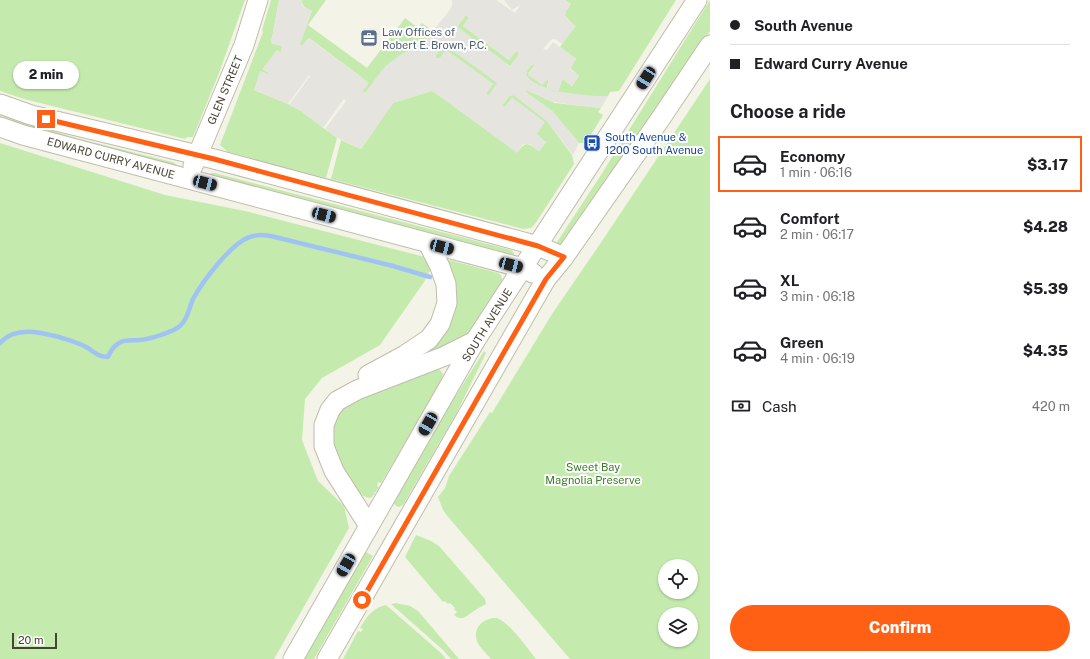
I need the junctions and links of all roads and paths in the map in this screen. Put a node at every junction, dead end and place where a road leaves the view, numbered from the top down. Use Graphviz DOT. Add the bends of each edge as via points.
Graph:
graph roads {
  1 [pos="258,0"];
  2 [pos="697,0"];
  3 [pos="710,45"];
  4 [pos="0,104"];
  5 [pos="0,127"];
  6 [pos="197,155"];
  7 [pos="189,179"];
  8 [pos="428,243"];
  9 [pos="538,246"];
  10 [pos="564,257"];
  11 [pos="523,268"];
  12 [pos="546,279"];
  13 [pos="475,341"];
  14 [pos="337,401"];
  15 [pos="369,526"];
  16 [pos="293,659"];
  17 [pos="327,659"];
  1 -- 6 [label="street, GLEN STREET" via="244,45"];
  2 -- 9 [label="street, SOUTH AVENUE"];
  3 -- 10 [label="street"];
  4 -- 6 [label="street, EDWARD CURRY AVENUE" via="31,115"];
  5 -- 7 [label="street, EDWARD CURRY AVENUE"];
  6 -- 7 [label="street, GLEN STREET"];
  6 -- 9 [label="street, EDWARD CURRY AVENUE"];
  7 -- 8 [label="street, EDWARD CURRY AVENUE"];
  8 -- 11 [label="street, EDWARD CURRY AVENUE"];
  8 -- 14 [label="street" via="446,284 447,303 440,324 429,339 363,378"];
  9 -- 10 [label="street, EDWARD CURRY AVENUE"];
  9 -- 11 [label="street, SOUTH AVENUE"];
  10 -- 12 [label="street"];
  11 -- 12 [label="street, EDWARD CURRY AVENUE"];
  11 -- 13 [label="street, SOUTH AVENUE"];
  12 -- 17 [label="street"];
  13 -- 14 [label="street" via="445,356 357,390"];
  13 -- 15 [label="street, SOUTH AVENUE"];
  14 -- 15 [label="street" via="324,425 324,446 334,471"];
  15 -- 16 [label="street, SOUTH AVENUE"];
}
